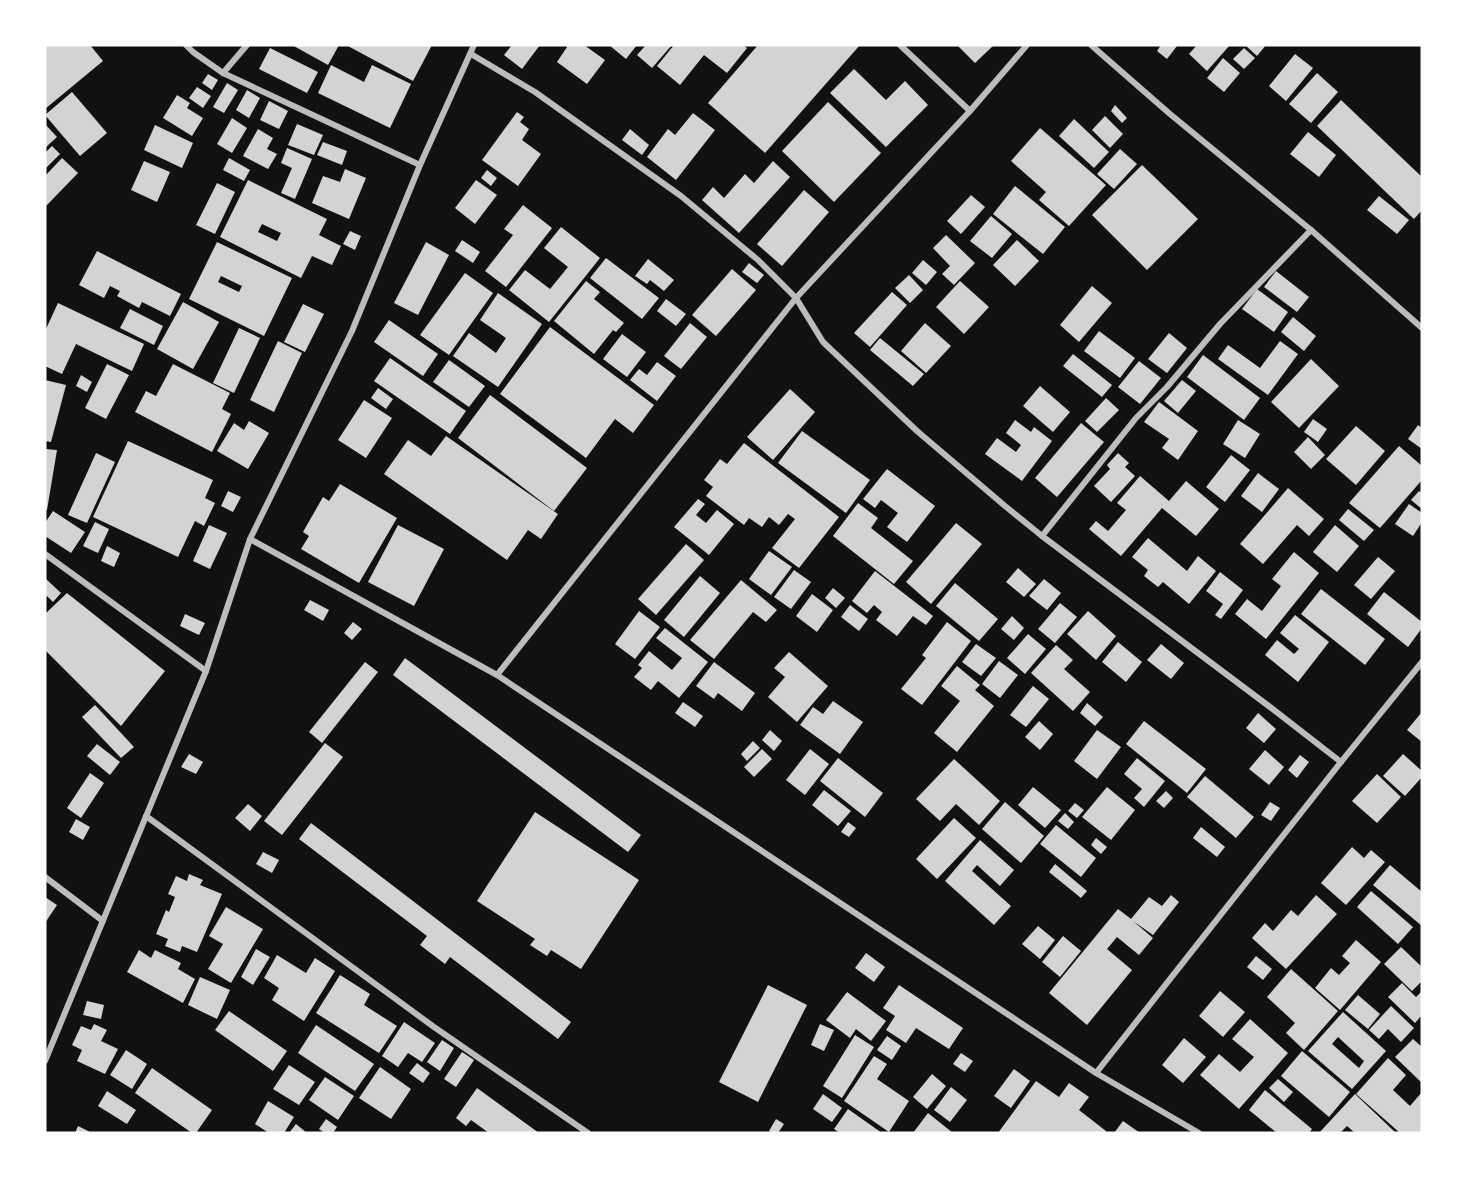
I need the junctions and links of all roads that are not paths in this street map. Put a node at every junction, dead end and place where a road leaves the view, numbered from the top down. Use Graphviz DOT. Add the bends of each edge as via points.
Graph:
graph roads {
  1 [pos="186,45"];
  2 [pos="247,45"];
  3 [pos="474,45"];
  4 [pos="900,45"];
  5 [pos="1027,45"];
  6 [pos="1091,45"];
  7 [pos="471,54"];
  8 [pos="223,73"];
  9 [pos="970,111"];
  10 [pos="420,165"];
  11 [pos="1311,230"];
  12 [pos="796,298"];
  13 [pos="1422,328"];
  14 [pos="1042,536"];
  15 [pos="250,539"];
  16 [pos="45,554"];
  17 [pos="1422,662"];
  18 [pos="206,671"];
  19 [pos="497,675"];
  20 [pos="1341,762"];
  21 [pos="146,816"];
  22 [pos="45,877"];
  23 [pos="103,921"];
  24 [pos="45,1061"];
  25 [pos="1096,1072"];
  26 [pos="588,1133"];
  27 [pos="1199,1133"];
  1 -- 8 [label="street"];
  2 -- 8 [label="street"];
  3 -- 7 [label="street"];
  4 -- 9 [label="street"];
  5 -- 9 [label="street"];
  6 -- 11 [label="street"];
  7 -- 10 [label="street"];
  7 -- 12 [label="street" via="535,92 681,196 758,260"];
  8 -- 10 [label="street"];
  9 -- 12 [label="street"];
  10 -- 15 [label="street" via="352,331"];
  11 -- 13 [label="street"];
  11 -- 14 [label="street" via="1136,418"];
  12 -- 14 [label="street" via="823,342 917,431"];
  12 -- 19 [label="street"];
  14 -- 20 [label="street"];
  15 -- 18 [label="street"];
  15 -- 19 [label="street"];
  16 -- 18 [label="street"];
  17 -- 20 [label="street"];
  18 -- 21 [label="street"];
  19 -- 25 [label="street"];
  20 -- 25 [label="street"];
  21 -- 23 [label="street"];
  21 -- 26 [label="street" via="434,1027"];
  22 -- 23 [label="street"];
  23 -- 24 [label="street"];
  25 -- 27 [label="street"];
}
